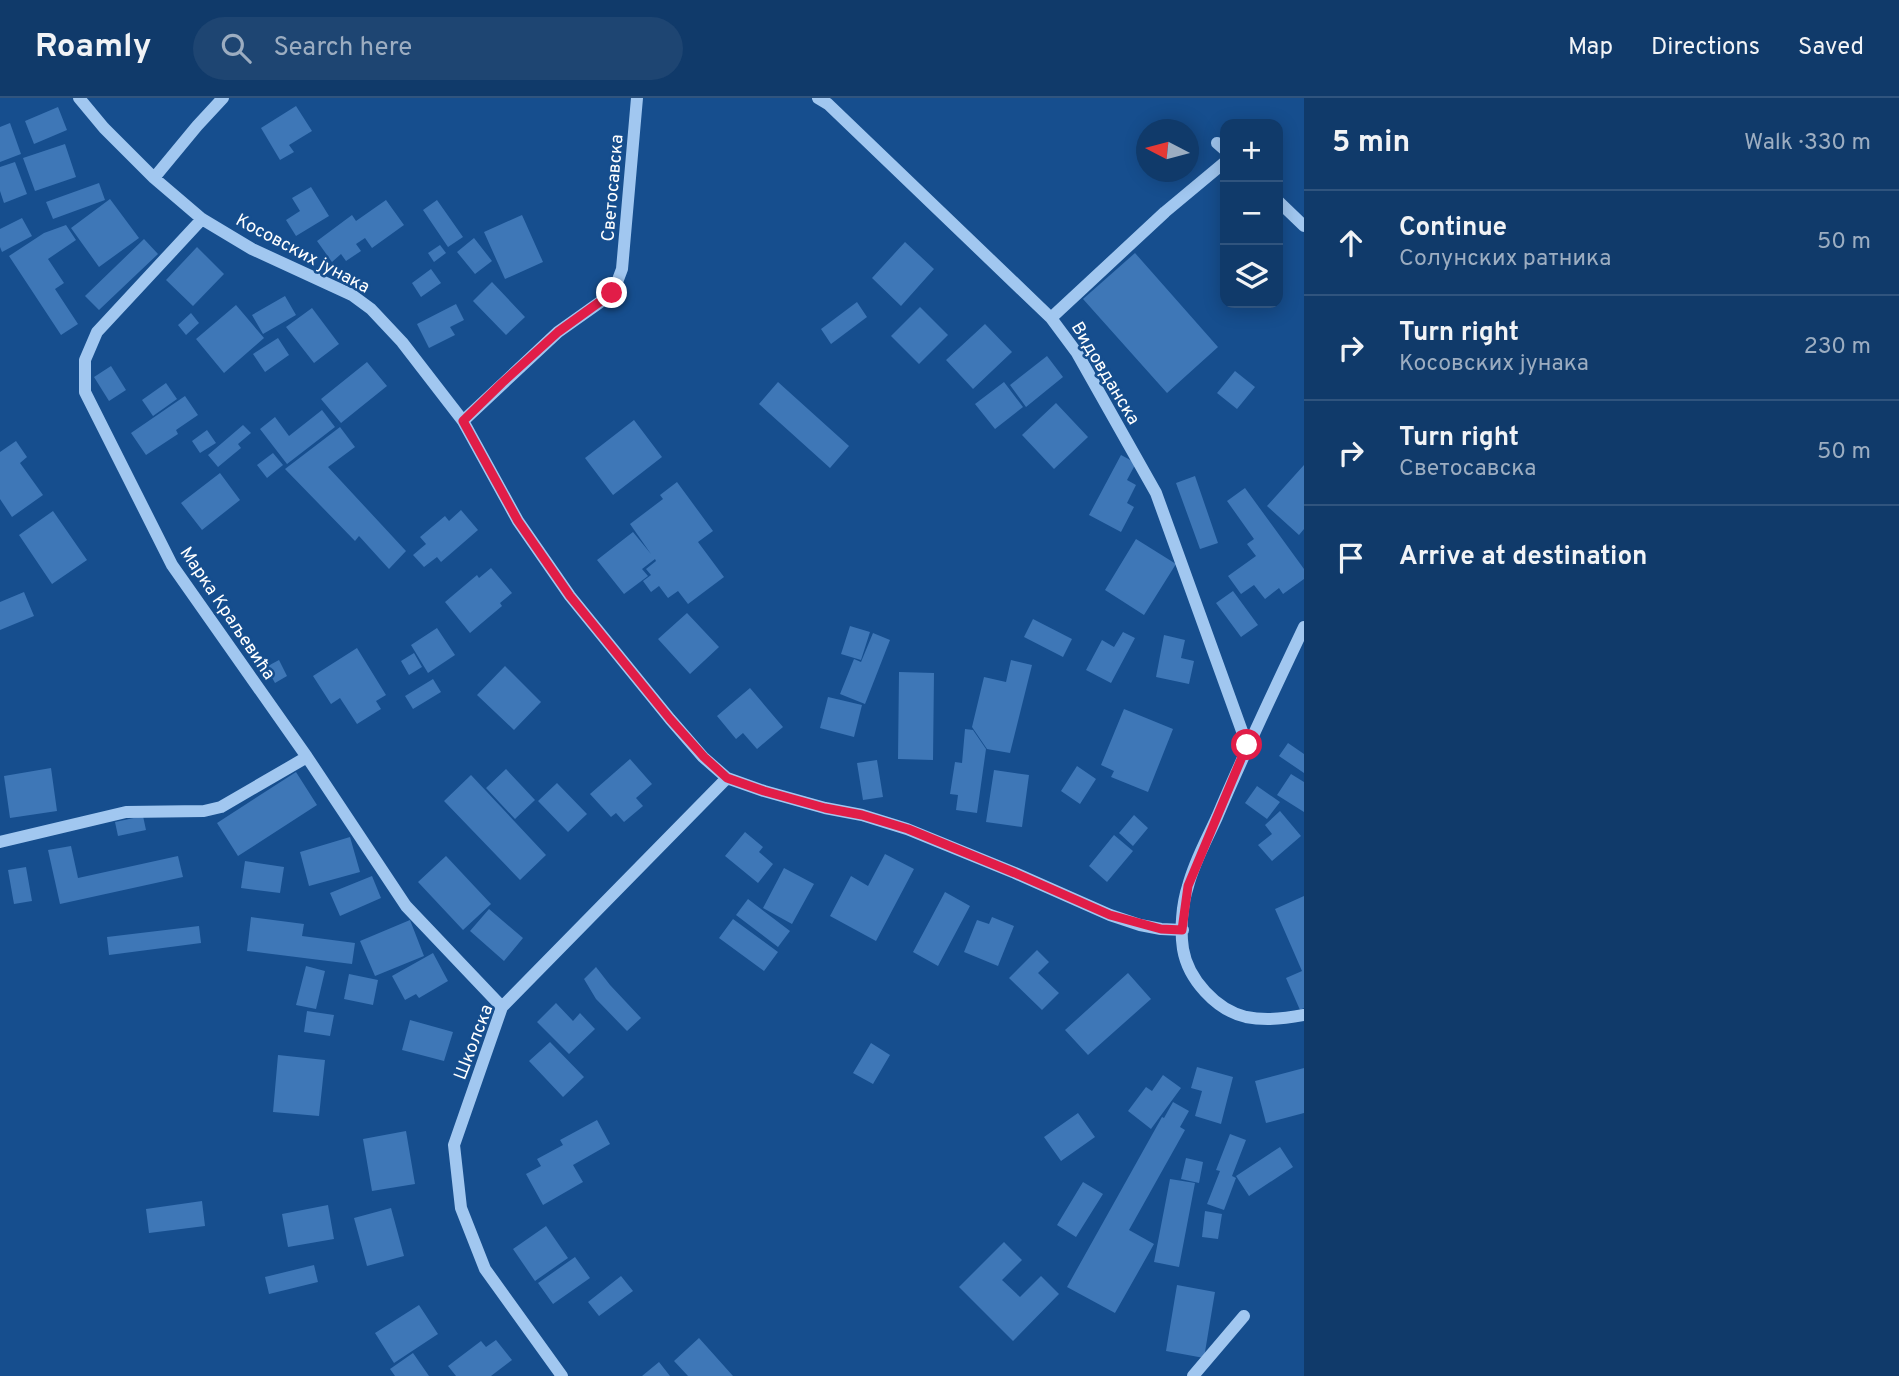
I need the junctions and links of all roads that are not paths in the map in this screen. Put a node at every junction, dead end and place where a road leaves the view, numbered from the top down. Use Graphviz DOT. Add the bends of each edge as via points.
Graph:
graph roads {
  1 [pos="79,98"];
  2 [pos="223,98"];
  3 [pos="637,98"];
  4 [pos="841,98"];
  5 [pos="823,101"];
  6 [pos="1220,166"];
  7 [pos="154,178"];
  8 [pos="1283,206"];
  9 [pos="202,219"];
  10 [pos="1304,226"];
  11 [pos="1051,318"];
  12 [pos="463,421"];
  13 [pos="1304,627"];
  14 [pos="1247,745"];
  15 [pos="307,757"];
  16 [pos="727,778"];
  17 [pos="0,842"];
  18 [pos="1182,930"];
  19 [pos="502,1007"];
  20 [pos="1304,1015"];
  21 [pos="1244,1316"];
  22 [pos="562,1376"];
  23 [pos="1193,1376"];
  1 -- 7 [label="street, Косовских јунака"];
  2 -- 7 [label="street"];
  3 -- 12 [label="street, Светосавска" via="622,269 612,293 558,332"];
  4 -- 5 [label="street"];
  5 -- 11 [label="street, Видовданска"];
  6 -- 11 [label="street"];
  7 -- 9 [label="street, Косовских јунака"];
  8 -- 10 [label="street"];
  9 -- 12 [label="street, Косовских јунака" via="371,309"];
  9 -- 15 [label="street, Марка Краљевића" via="97,332 85,360 85,392 172,565"];
  11 -- 14 [label="street, Видовданска" via="1077,353 1156,493"];
  12 -- 16 [label="street, Косовских јунака" via="518,521 570,596 670,719"];
  13 -- 14 [label="street"];
  14 -- 18 [label="street" via="1188,886"];
  15 -- 17 [label="street" via="221,807 126,812"];
  15 -- 19 [label="street, Марка Краљевића" via="406,906"];
  16 -- 18 [label="street, Косовских јунака" via="908,829 1110,915"];
  16 -- 19 [label="street, Школска"];
  18 -- 20 [label="street" via="1191,971 1205,992 1223,1006 1244,1016 1274,1020"];
  19 -- 22 [label="street, Школска" via="454,1145 461,1208 485,1269"];
  21 -- 23 [label="street"];
}
